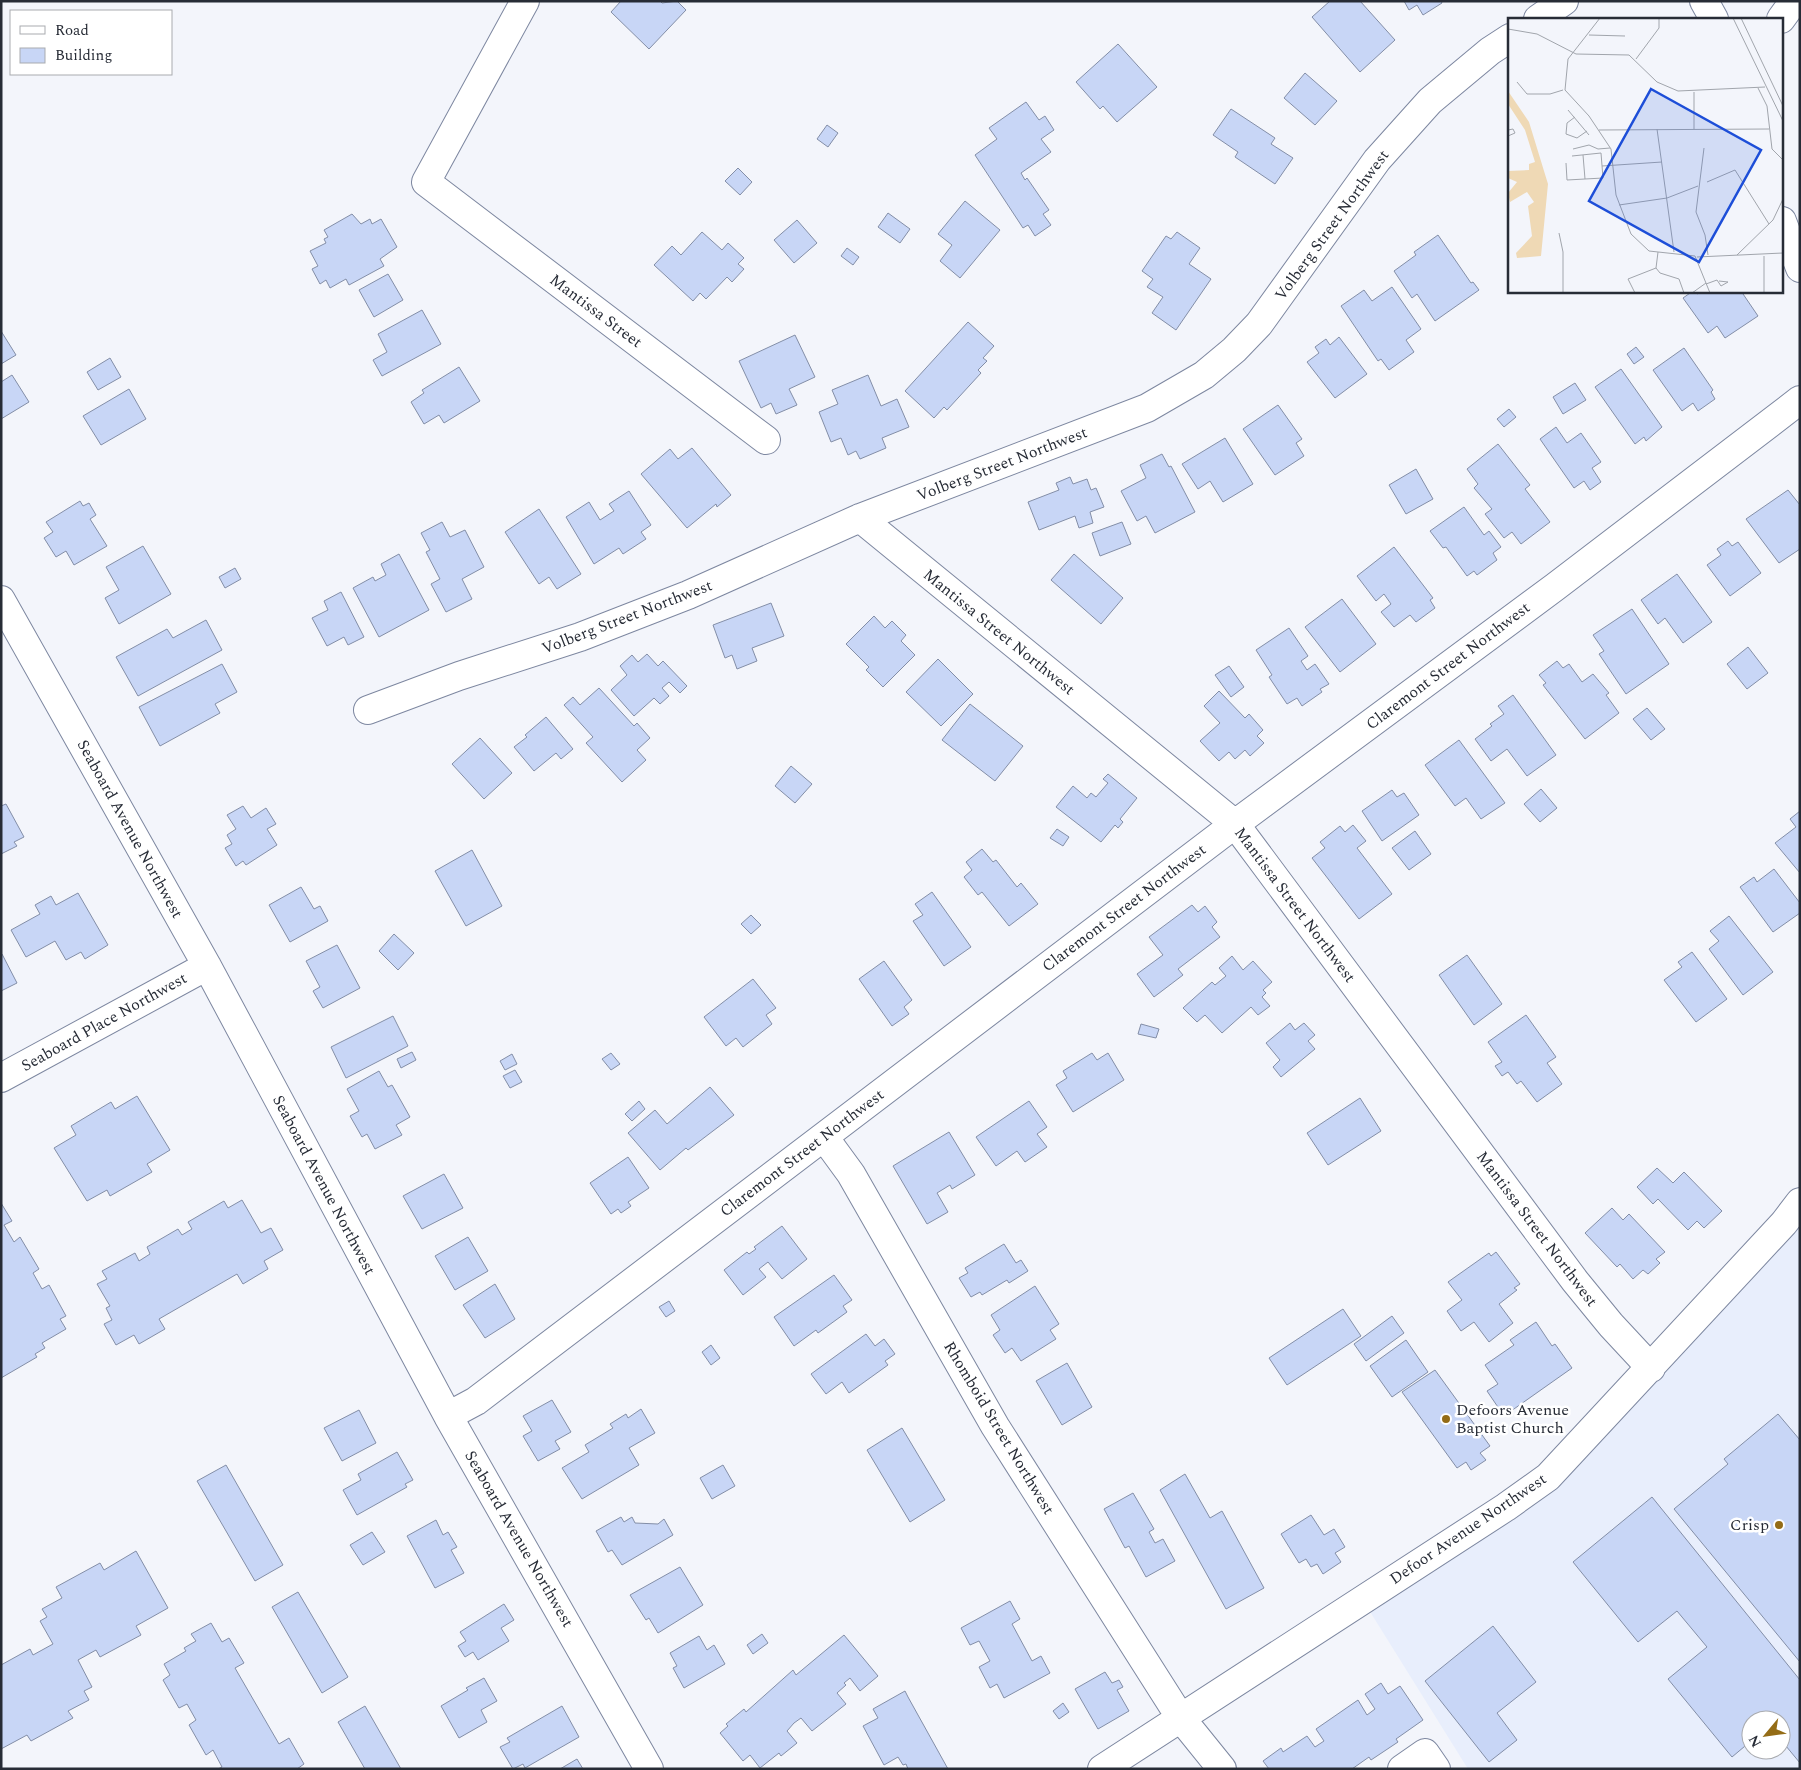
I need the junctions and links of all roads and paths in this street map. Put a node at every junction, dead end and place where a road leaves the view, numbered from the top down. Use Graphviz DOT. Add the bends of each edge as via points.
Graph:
graph roads {
  1 [pos="525,1"];
  2 [pos="1564,1"];
  3 [pos="1704,1"];
  4 [pos="1794,1"];
  5 [pos="1539,18"];
  6 [pos="1713,18"];
  7 [pos="1782,18"];
  8 [pos="1508,39"];
  9 [pos="1784,226"];
  10 [pos="1800,268"];
  11 [pos="1800,400"];
  12 [pos="766,440"];
  13 [pos="860,518"];
  14 [pos="1,600"];
  15 [pos="368,710"];
  16 [pos="1235,824"];
  17 [pos="207,966"];
  18 [pos="1,1078"];
  19 [pos="824,1137"];
  20 [pos="1800,1202"];
  21 [pos="1651,1368"];
  22 [pos="448,1416"];
  23 [pos="1180,1717"];
  24 [pos="649,1769"];
  25 [pos="1102,1769"];
  26 [pos="1222,1769"];
  27 [pos="1402,1769"];
  28 [pos="1436,1769"];
  1 -- 12 [label="street, Mantissa Street" via="426,182"];
  2 -- 5 [label="street"];
  3 -- 6 [label="street"];
  4 -- 7 [label="street"];
  8 -- 13 [label="street, Volberg Street Northwest" via="1430,101 1377,160 1259,324 1204,375 1147,408"];
  9 -- 10 [label="street"];
  11 -- 16 [label="street, Claremont Street Northwest" via="1556,587"];
  13 -- 15 [label="street, Volberg Street Northwest" via="688,595 580,638 460,676"];
  13 -- 16 [label="street, Mantissa Street Northwest"];
  14 -- 17 [label="street, Seaboard Avenue Northwest"];
  16 -- 19 [label="street, Claremont Street Northwest"];
  16 -- 21 [label="street, Mantissa Street Northwest" via="1575,1282"];
  17 -- 18 [label="street, Seaboard Place Northwest"];
  17 -- 22 [label="street, Seaboard Avenue Northwest"];
  19 -- 22 [label="street, Claremont Street Northwest" via="476,1401"];
  19 -- 23 [label="street, Rhomboid Street Northwest" via="851,1174 995,1426"];
  20 -- 21 [label="street, Defoor Avenue Northwest"];
  21 -- 23 [label="street, Defoor Avenue Northwest" via="1548,1477"];
  22 -- 24 [label="street, Seaboard Avenue Northwest"];
  23 -- 25 [label="street, Defoor Avenue Northwest"];
  23 -- 26 [label="street, Rhomboid Street Northwest"];
  27 -- 28 [label="street" via="1425,1753"];
}
